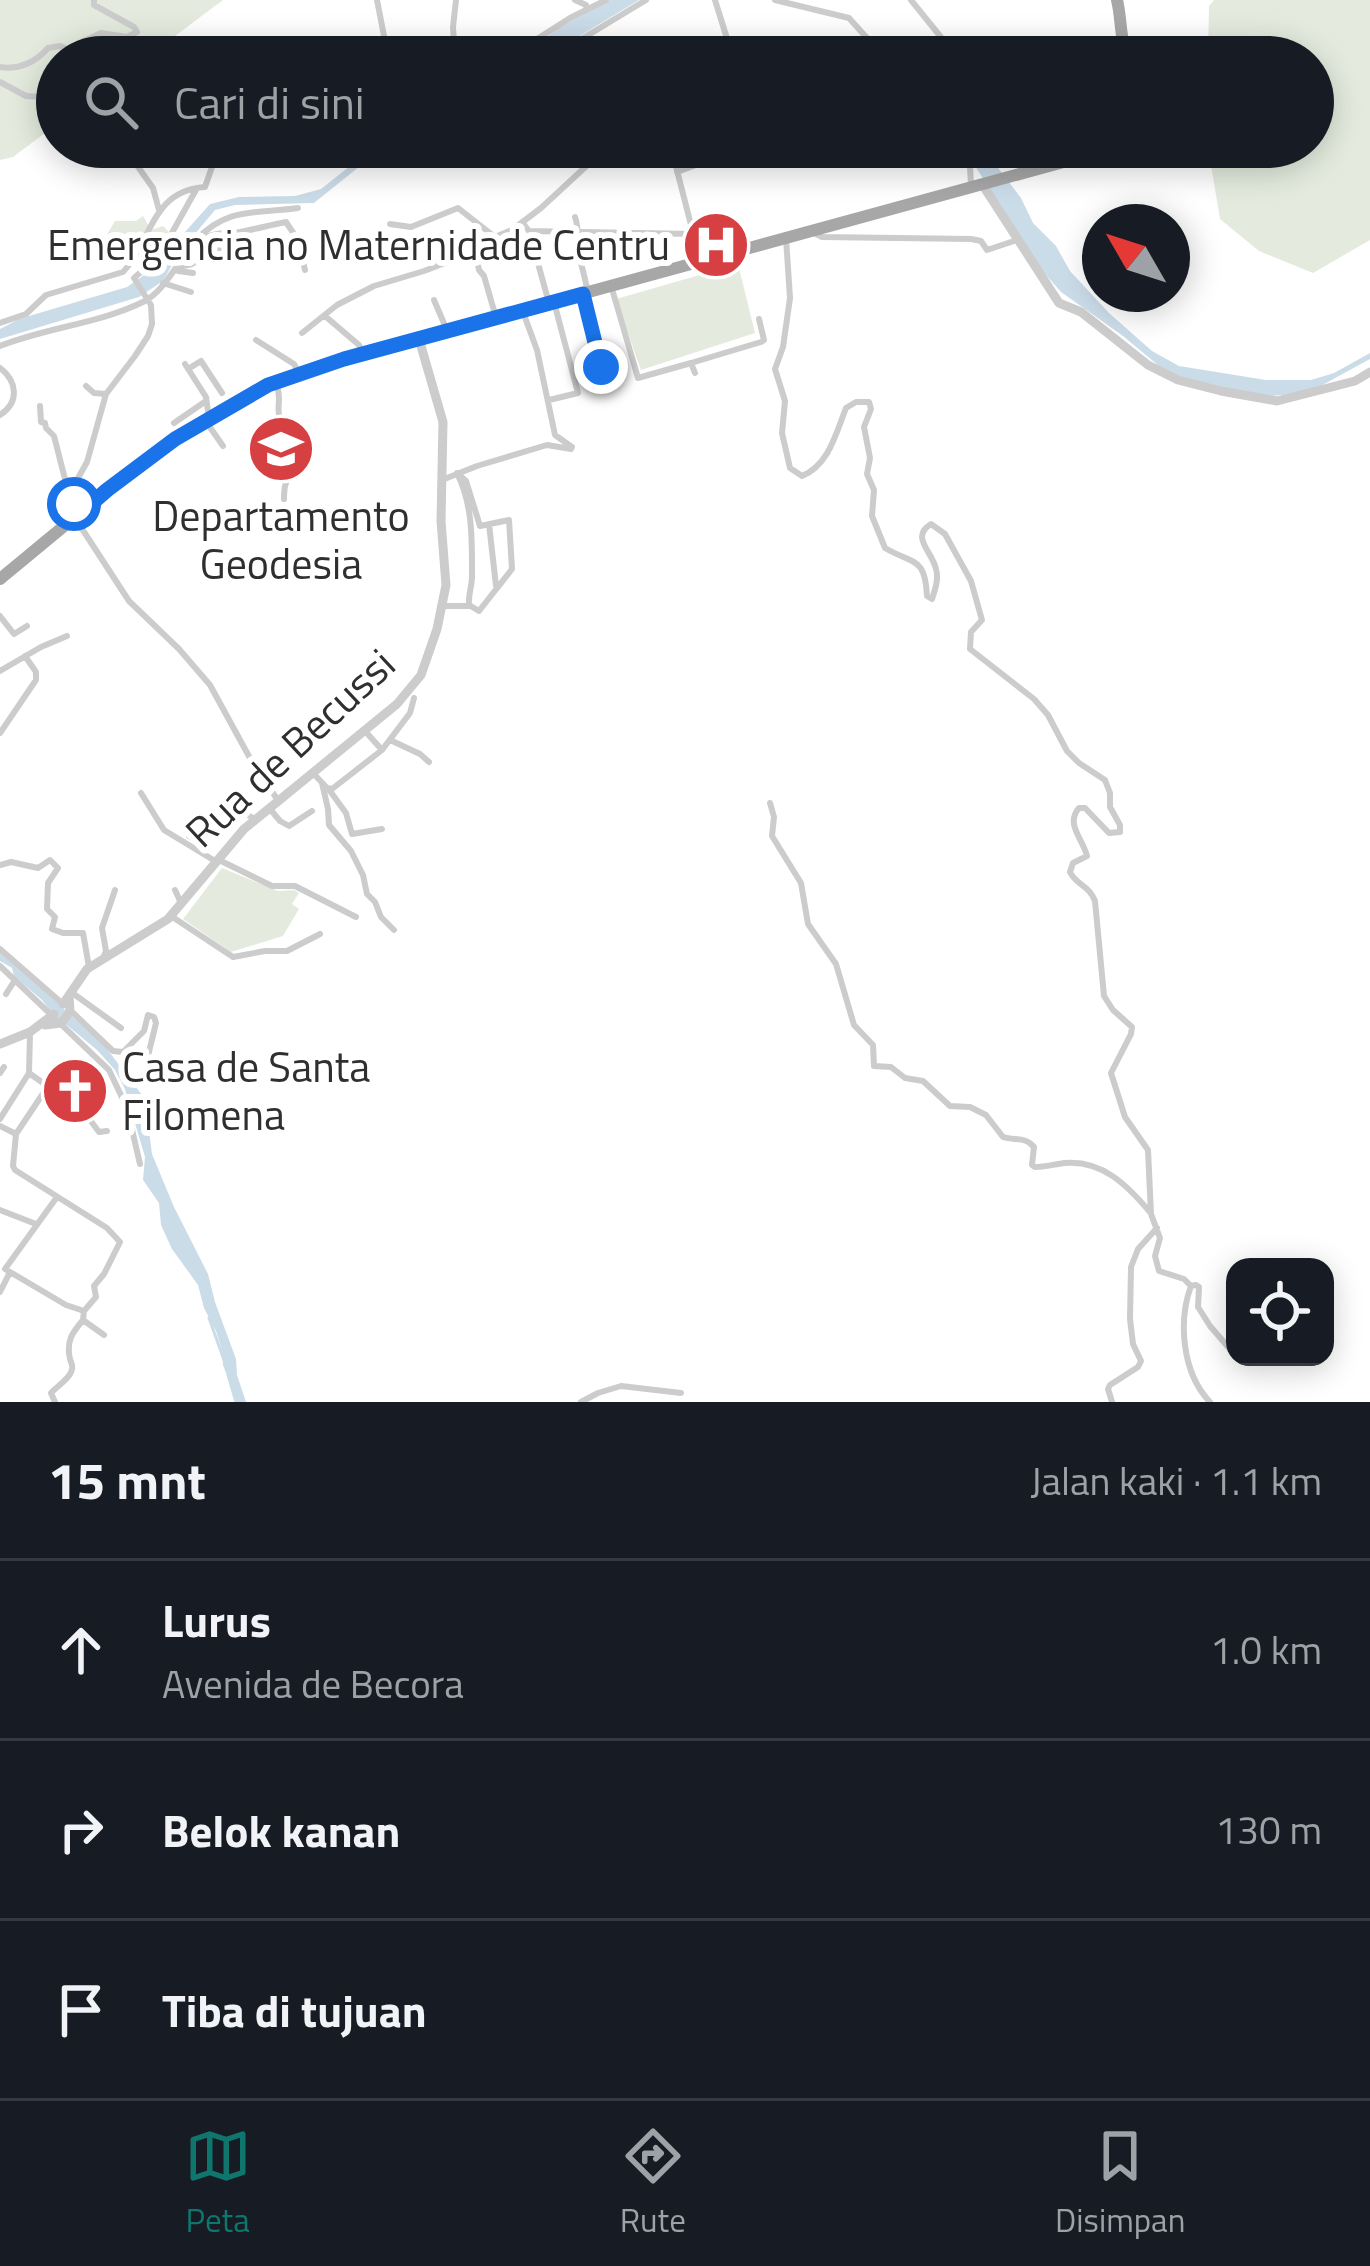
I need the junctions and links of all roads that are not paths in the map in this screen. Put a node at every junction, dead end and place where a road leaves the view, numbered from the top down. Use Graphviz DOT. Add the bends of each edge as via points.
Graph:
graph roads {
  1 [pos="94,0"];
  2 [pos="377,0"];
  3 [pos="456,0"];
  4 [pos="575,0"];
  5 [pos="606,0"];
  6 [pos="646,0"];
  7 [pos="715,0"];
  8 [pos="775,0"];
  9 [pos="911,0"];
  10 [pos="1118,0"];
  11 [pos="586,10"];
  12 [pos="129,36"];
  13 [pos="384,36"];
  14 [pos="454,36"];
  15 [pos="543,36"];
  16 [pos="587,36"];
  17 [pos="725,36"];
  18 [pos="866,36"];
  19 [pos="940,36"];
  20 [pos="1120,36"];
  21 [pos="36,60"];
  22 [pos="0,67"];
  23 [pos="0,82"];
  24 [pos="36,97"];
  25 [pos="139,168"];
  26 [pos="212,168"];
  27 [pos="584,168"];
  28 [pos="675,168"];
  29 [pos="687,168"];
  30 [pos="971,168"];
  31 [pos="1021,168"];
  32 [pos="1041,168"];
  33 [pos="676,172"];
  34 [pos="1023,173"];
  35 [pos="980,185"];
  36 [pos="197,188"];
  37 [pos="298,208"];
  38 [pos="159,209"];
  39 [pos="575,217"];
  40 [pos="522,222"];
  41 [pos="390,224"];
  42 [pos="529,231"];
  43 [pos="813,232"];
  44 [pos="579,233"];
  45 [pos="693,234"];
  46 [pos="495,237"];
  47 [pos="201,238"];
  48 [pos="786,238"];
  49 [pos="1017,240"];
  50 [pos="214,250"];
  51 [pos="234,252"];
  52 [pos="479,259"];
  53 [pos="700,262"];
  54 [pos="305,270"];
  55 [pos="193,274"];
  56 [pos="163,283"];
  57 [pos="611,286"];
  58 [pos="191,292"];
  59 [pos="585,294"];
  60 [pos="148,299"];
  61 [pos="434,300"];
  62 [pos="551,303"];
  63 [pos="524,312"];
  64 [pos="325,316"];
  65 [pos="496,318"];
  66 [pos="759,319"];
  67 [pos="0,323"];
  68 [pos="447,331"];
  69 [pos="302,334"];
  70 [pos="419,339"];
  71 [pos="256,340"];
  72 [pos="0,346"];
  73 [pos="363,354"];
  74 [pos="691,364"];
  75 [pos="601,367"];
  76 [pos="0,368"];
  77 [pos="1370,372"];
  78 [pos="695,373"];
  79 [pos="300,374"];
  80 [pos="276,382"];
  81 [pos="86,386"];
  82 [pos="222,393"];
  83 [pos="106,394"];
  84 [pos="548,400"];
  85 [pos="206,401"];
  86 [pos="40,406"];
  87 [pos="0,415"];
  88 [pos="207,419"];
  89 [pos="174,423"];
  90 [pos="223,446"];
  91 [pos="457,473"];
  92 [pos="441,480"];
  93 [pos="73,487"];
  94 [pos="284,499"];
  95 [pos="75,518"];
  96 [pos="489,524"];
  97 [pos="0,579"];
  98 [pos="496,590"];
  99 [pos="0,616"];
  100 [pos="27,626"];
  101 [pos="67,636"];
  102 [pos="25,656"];
  103 [pos="0,671"];
  104 [pos="414,698"];
  105 [pos="365,730"];
  106 [pos="0,733"];
  107 [pos="390,740"];
  108 [pos="382,750"];
  109 [pos="429,762"];
  110 [pos="321,782"];
  111 [pos="141,793"];
  112 [pos="770,802"];
  113 [pos="274,806"];
  114 [pos="312,811"];
  115 [pos="256,820"];
  116 [pos="382,830"];
  117 [pos="189,836"];
  118 [pos="216,860"];
  119 [pos="0,865"];
  120 [pos="115,890"];
  121 [pos="175,890"];
  122 [pos="181,903"];
  123 [pos="171,916"];
  124 [pos="356,917"];
  125 [pos="394,930"];
  126 [pos="320,934"];
  127 [pos="0,949"];
  128 [pos="103,959"];
  129 [pos="0,966"];
  130 [pos="89,968"];
  131 [pos="15,980"];
  132 [pos="6,994"];
  133 [pos="67,1003"];
  134 [pos="57,1019"];
  135 [pos="121,1028"];
  136 [pos="35,1029"];
  137 [pos="0,1044"];
  138 [pos="158,1071"];
  139 [pos="29,1073"];
  140 [pos="46,1089"];
  141 [pos="75,1091"];
  142 [pos="66,1103"];
  143 [pos="0,1122"];
  144 [pos="107,1131"];
  145 [pos="16,1134"];
  146 [pos="140,1163"];
  147 [pos="57,1197"];
  148 [pos="0,1210"];
  149 [pos="1151,1214"];
  150 [pos="37,1225"];
  151 [pos="1157,1228"];
  152 [pos="5,1269"];
  153 [pos="1191,1286"];
  154 [pos="0,1292"];
  155 [pos="84,1315"];
  156 [pos="104,1335"];
  157 [pos="1226,1344"];
  158 [pos="681,1393"];
  159 [pos="55,1402"];
  160 [pos="581,1402"];
  161 [pos="1112,1402"];
  162 [pos="1206,1402"];
  1 -- 12 [label="street" via="134,26"];
  2 -- 13 [label="street"];
  3 -- 14 [label="street"];
  4 -- 11 [label="street"];
  5 -- 11 [label="street"];
  6 -- 16 [label="street"];
  7 -- 17 [label="street"];
  8 -- 18 [label="street" via="849,17"];
  9 -- 19 [label="street"];
  10 -- 20 [label="main road"];
  11 -- 15 [label="street"];
  21 -- 22 [label="street"];
  23 -- 24 [label="street"];
  25 -- 38 [label="street"];
  26 -- 36 [label="street" via="205,188"];
  27 -- 40 [label="street"];
  28 -- 33 [label="street"];
  29 -- 33 [label="street"];
  30 -- 35 [label="street"];
  31 -- 34 [label="street"];
  32 -- 34 [label="main road"];
  33 -- 45 [label="street"];
  34 -- 35 [label="main road"];
  35 -- 43 [label="main road"];
  35 -- 49 [label="street"];
  36 -- 38 [label="street"];
  36 -- 60 [label="street" via="159,256 134,278"];
  37 -- 47 [label="street" via="247,211 219,220"];
  38 -- 67 [label="street" via="123,272 46,296"];
  39 -- 44 [label="street"];
  40 -- 42 [label="street"];
  40 -- 46 [label="street"];
  41 -- 46 [label="street" via="411,227 458,208"];
  42 -- 44 [label="street"];
  42 -- 62 [label="street"];
  43 -- 48 [label="main road"];
  43 -- 49 [label="street" via="971,238 987,250"];
  44 -- 45 [label="street"];
  44 -- 59 [label="street"];
  45 -- 53 [label="street"];
  46 -- 52 [label="street"];
  47 -- 50 [label="street"];
  47 -- 54 [label="street" via="286,222"];
  47 -- 56 [label="street"];
  48 -- 53 [label="main road"];
  48 -- 149 [label="street" via="790,298 775,368 790,467 802,476 812,471 835,442 846,408 869,402 867,474 885,548 921,568 932,599 936,568 922,532 931,524 940,529 981,616 970,649 1034,698 1067,751 1109,787 1120,832 1109,833 1079,808 1073,824 1087,854 1070,872 1094,897 1104,996 1132,1029 1111,1073 1125,1118 1148,1150"];
  49 -- 77 [label="street" via="1060,304 1178,380 1277,401"];
  50 -- 51 [label="street"];
  50 -- 55 [label="street" via="179,267"];
  52 -- 64 [label="street" via="468,254 374,286"];
  52 -- 65 [label="street"];
  53 -- 57 [label="main road"];
  56 -- 58 [label="street"];
  56 -- 60 [label="street"];
  57 -- 59 [label="main road"];
  57 -- 74 [label="street" via="638,378"];
  59 -- 62 [label="main road"];
  59 -- 75 [label="street"];
  60 -- 72 [label="street"];
  60 -- 83 [label="street" via="148,336"];
  61 -- 68 [label="street"];
  62 -- 63 [label="main road"];
  62 -- 84 [label="street" via="578,393"];
  63 -- 65 [label="main road"];
  63 -- 84 [label="street"];
  64 -- 69 [label="street"];
  64 -- 73 [label="street"];
  65 -- 68 [label="main road"];
  66 -- 74 [label="street" via="761,342"];
  68 -- 70 [label="main road"];
  70 -- 73 [label="main road"];
  70 -- 92 [label="street, Rua de Becussi" via="443,422"];
  71 -- 79 [label="street"];
  73 -- 79 [label="main road"];
  74 -- 78 [label="street"];
  76 -- 87 [label="street" via="14,385"];
  79 -- 80 [label="main road"];
  80 -- 88 [label="main road"];
  80 -- 94 [label="street" via="278,412 301,452"];
  81 -- 83 [label="street"];
  82 -- 85 [label="street" via="200,361 186,367"];
  83 -- 93 [label="street"];
  84 -- 91 [label="street" via="556,435 571,449 547,446"];
  85 -- 88 [label="street"];
  85 -- 89 [label="street"];
  86 -- 93 [label="street"];
  88 -- 90 [label="street"];
  88 -- 95 [label="main road"];
  91 -- 92 [label="street"];
  91 -- 96 [label="street" via="480,526"];
  91 -- 98 [label="street" via="470,509 470,606 479,611"];
  92 -- 105 [label="street, Rua de Becussi" via="446,585 427,661 405,697"];
  93 -- 95 [label="street"];
  95 -- 97 [label="main road"];
  95 -- 113 [label="street" via="130,602 210,685"];
  96 -- 98 [label="street"];
  96 -- 98 [label="street" via="509,520 512,569"];
  99 -- 100 [label="street" via="14,634"];
  101 -- 102 [label="street"];
  102 -- 103 [label="street"];
  102 -- 106 [label="street" via="37,676"];
  104 -- 107 [label="street"];
  105 -- 108 [label="street"];
  105 -- 110 [label="street, Rua de Becussi"];
  107 -- 108 [label="street"];
  107 -- 109 [label="street"];
  108 -- 110 [label="street" via="334,788"];
  110 -- 113 [label="street, Rua de Becussi"];
  110 -- 116 [label="street" via="352,835"];
  110 -- 125 [label="street" via="329,825"];
  111 -- 118 [label="street" via="164,830"];
  112 -- 149 [label="street" via="772,838 802,887 812,931 836,964 854,1025 873,1046 874,1066 923,1081 950,1106 986,1114 1003,1137 1034,1147 1035,1167 1079,1163 1106,1172"];
  113 -- 114 [label="street" via="289,826"];
  113 -- 115 [label="street, Rua de Becussi"];
  115 -- 117 [label="street" via="232,804"];
  115 -- 118 [label="street, Rua de Becussi"];
  118 -- 122 [label="street, Rua de Becussi"];
  118 -- 124 [label="street"];
  119 -- 130 [label="street" via="38,868 50,860 58,868 48,883 52,929 83,933"];
  120 -- 128 [label="street" via="102,928"];
  121 -- 122 [label="street"];
  122 -- 123 [label="street, Rua de Becussi"];
  123 -- 126 [label="street" via="233,957 287,951"];
  123 -- 128 [label="street, Rua de Becussi"];
  127 -- 133 [label="street"];
  128 -- 130 [label="street, Rua de Becussi"];
  129 -- 131 [label="street"];
  130 -- 133 [label="street, Rua de Becussi"];
  131 -- 132 [label="street"];
  131 -- 134 [label="street"];
  133 -- 134 [label="street, Rua de Becussi"];
  133 -- 135 [label="street"];
  133 -- 138 [label="street" via="113,1051 123,1052 154,1017 146,1056"];
  134 -- 136 [label="street"];
  134 -- 146 [label="street" via="122,1093"];
  136 -- 137 [label="street"];
  136 -- 139 [label="street"];
  139 -- 140 [label="street"];
  139 -- 143 [label="street"];
  140 -- 142 [label="street"];
  140 -- 145 [label="street"];
  141 -- 142 [label="street"];
  142 -- 144 [label="street"];
  143 -- 145 [label="street"];
  145 -- 147 [label="street" via="15,1170"];
  147 -- 150 [label="street"];
  147 -- 155 [label="street" via="120,1242"];
  148 -- 150 [label="street"];
  149 -- 151 [label="street"];
  150 -- 152 [label="street"];
  151 -- 153 [label="street" via="1157,1268"];
  151 -- 161 [label="street" via="1131,1267 1130,1319 1142,1361 1110,1385"];
  152 -- 154 [label="street"];
  152 -- 155 [label="street"];
  153 -- 157 [label="street"];
  153 -- 162 [label="street" via="1186,1352"];
  155 -- 156 [label="street"];
  155 -- 159 [label="street" via="68,1339 73,1369 53,1388"];
  158 -- 160 [label="street" via="621,1386"];
}
